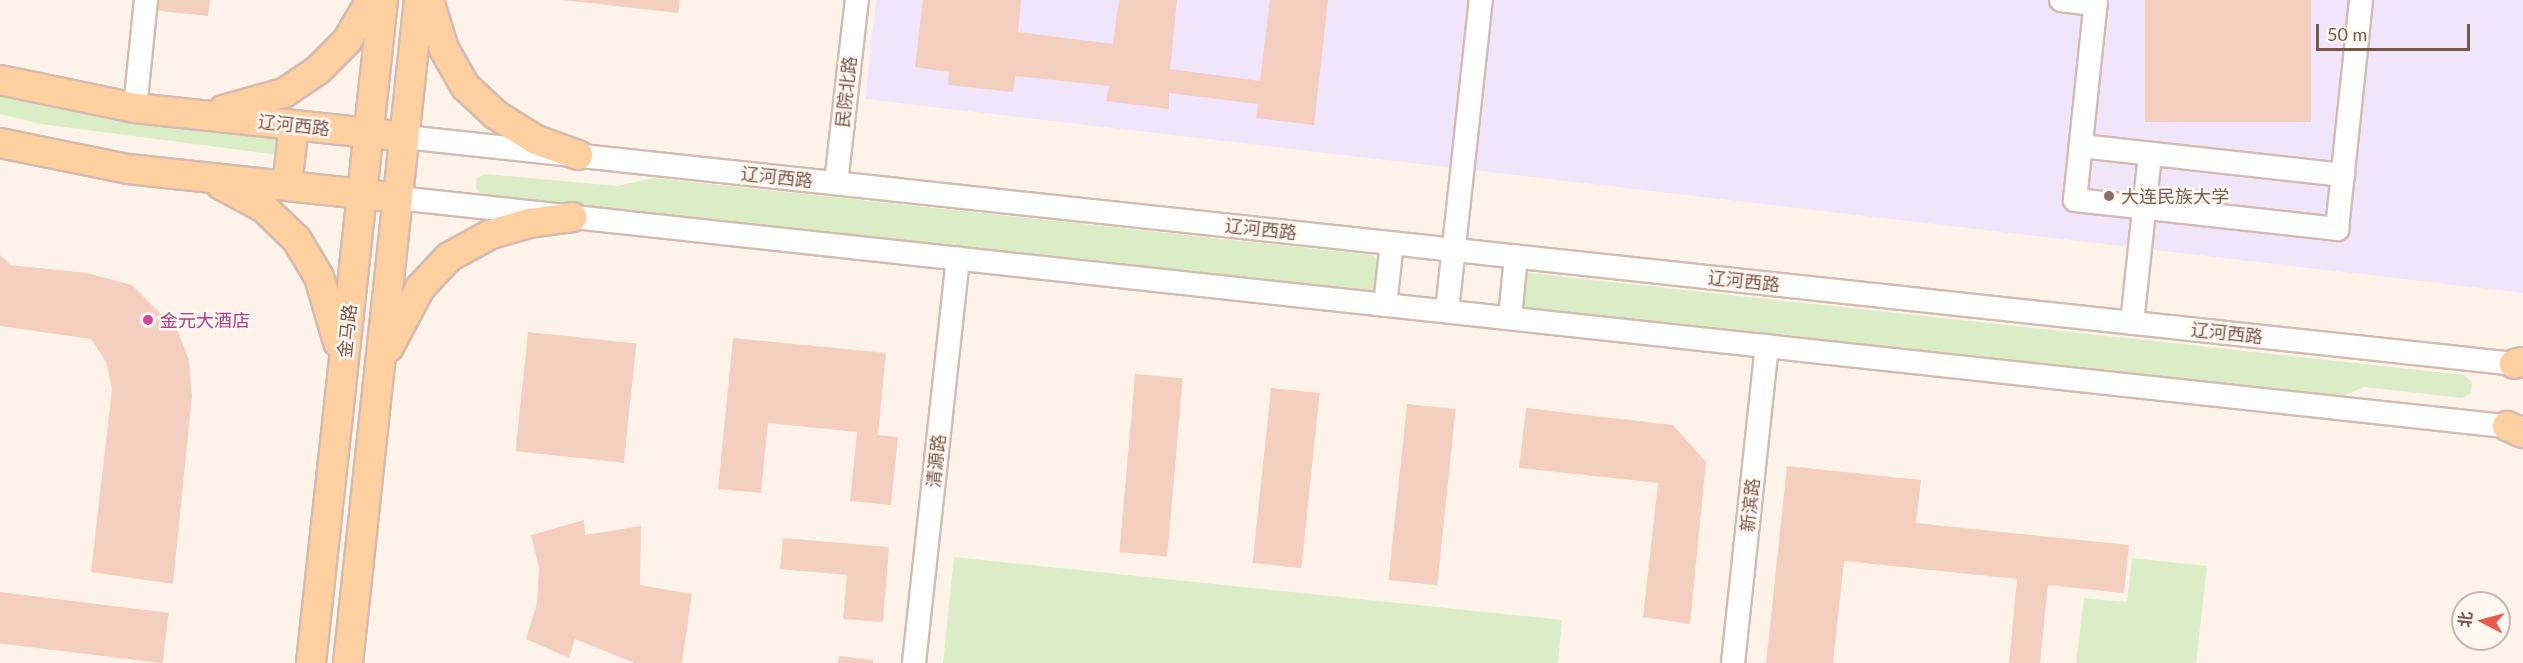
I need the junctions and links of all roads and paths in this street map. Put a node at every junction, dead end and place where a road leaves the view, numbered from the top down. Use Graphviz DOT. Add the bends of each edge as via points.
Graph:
graph roads {
  1 [pos="146,0"];
  2 [pos="371,0"];
  3 [pos="383,0"];
  4 [pos="419,0"];
  5 [pos="429,0"];
  6 [pos="857,0"];
  7 [pos="1481,0"];
  8 [pos="2061,0"];
  9 [pos="2361,0"];
  10 [pos="2096,2"];
  11 [pos="0,80"];
  12 [pos="135,108"];
  13 [pos="195,114"];
  14 [pos="294,125"];
  15 [pos="368,133"];
  16 [pos="405,136"];
  17 [pos="0,143"];
  18 [pos="2081,146"];
  19 [pos="2150,154"];
  20 [pos="578,155"];
  21 [pos="190,175"];
  22 [pos="2343,175"];
  23 [pos="836,183"];
  24 [pos="287,186"];
  25 [pos="362,194"];
  26 [pos="398,198"];
  27 [pos="2144,208"];
  28 [pos="573,217"];
  29 [pos="1392,243"];
  30 [pos="1454,249"];
  31 [pos="1516,256"];
  32 [pos="958,258"];
  33 [pos="1385,305"];
  34 [pos="1447,311"];
  35 [pos="1510,318"];
  36 [pos="2132,323"];
  37 [pos="1767,346"];
  38 [pos="2520,364"];
  39 [pos="342,376"];
  40 [pos="378,380"];
  41 [pos="2518,429"];
  42 [pos="311,663"];
  43 [pos="348,663"];
  44 [pos="914,663"];
  45 [pos="1733,663"];
  1 -- 12 [label="street"];
  2 -- 13 [label="main road" via="347,41 318,70 284,93 244,107"];
  3 -- 15 [label="main road, 金马路"];
  4 -- 16 [label="main road, 金马路"];
  5 -- 20 [label="main road" via="444,49 465,86 496,115 536,140"];
  6 -- 23 [label="street, 民院北路"];
  7 -- 30 [label="street"];
  8 -- 10 [label="street"];
  9 -- 22 [label="street"];
  10 -- 18 [label="street"];
  11 -- 12 [label="main road, 辽河西路"];
  12 -- 13 [label="main road, 辽河西路"];
  13 -- 14 [label="main road, 辽河西路"];
  14 -- 15 [label="main road, 辽河西路"];
  14 -- 24 [label="main road"];
  15 -- 16 [label="main road, 辽河西路"];
  15 -- 25 [label="main road, 金马路"];
  16 -- 20 [label="street, 辽河西路"];
  16 -- 26 [label="main road, 金马路"];
  17 -- 21 [label="main road" via="128,169"];
  18 -- 19 [label="street"];
  18 -- 27 [label="street" via="2075,200"];
  19 -- 22 [label="street"];
  19 -- 27 [label="street"];
  20 -- 23 [label="street, 辽河西路"];
  21 -- 24 [label="main road"];
  21 -- 39 [label="main road" via="234,189 264,208 297,240 319,277 335,322"];
  22 -- 27 [label="street" via="2337,229"];
  23 -- 29 [label="street, 辽河西路"];
  24 -- 25 [label="main road"];
  25 -- 26 [label="main road"];
  25 -- 39 [label="main road, 金马路"];
  26 -- 28 [label="street"];
  26 -- 40 [label="main road, 金马路"];
  27 -- 36 [label="street"];
  28 -- 32 [label="street"];
  28 -- 40 [label="main road" via="529,222 491,234 449,257 420,288 395,330"];
  29 -- 30 [label="street, 辽河西路"];
  29 -- 33 [label="street"];
  30 -- 31 [label="street, 辽河西路"];
  30 -- 34 [label="street"];
  31 -- 35 [label="street"];
  31 -- 36 [label="street, 辽河西路"];
  32 -- 33 [label="street"];
  32 -- 44 [label="street, 清源路"];
  33 -- 34 [label="street"];
  34 -- 35 [label="street"];
  35 -- 37 [label="street"];
  36 -- 38 [label="street, 辽河西路"];
  37 -- 41 [label="street"];
  37 -- 45 [label="street, 新滨路"];
  39 -- 42 [label="main road, 金马路"];
  40 -- 43 [label="main road, 金马路"];
}
